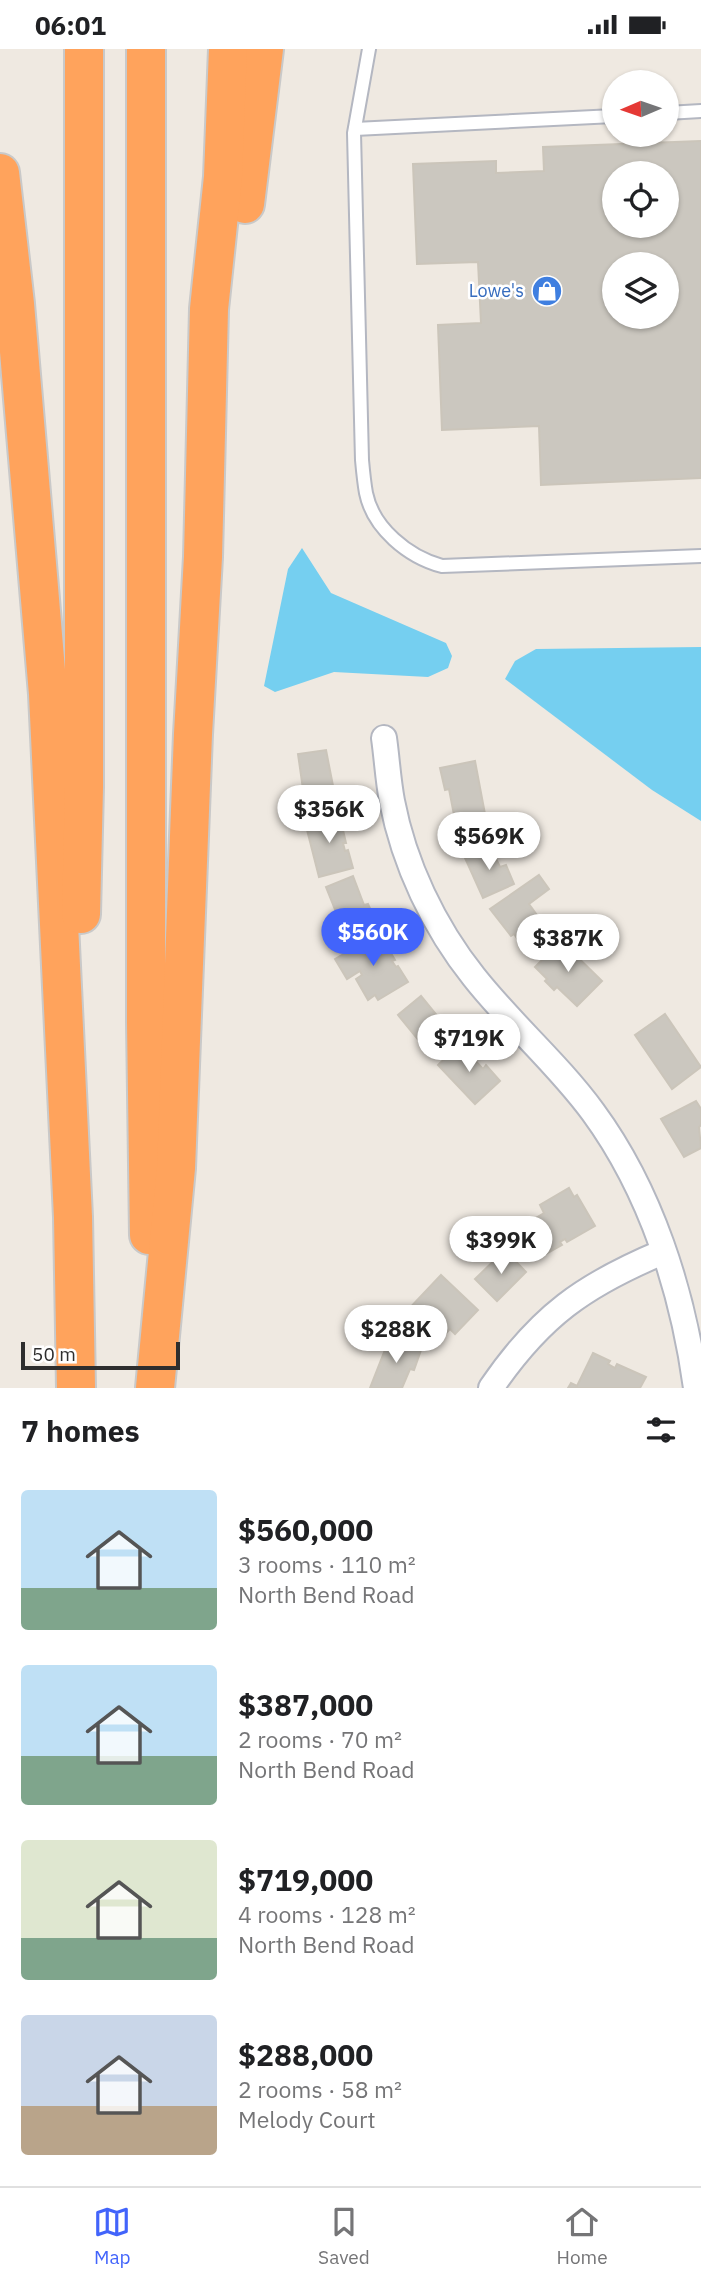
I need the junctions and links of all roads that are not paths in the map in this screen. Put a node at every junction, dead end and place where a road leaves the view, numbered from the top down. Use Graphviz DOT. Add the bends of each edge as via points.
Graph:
graph roads {
  1 [pos="84,49"];
  2 [pos="146,49"];
  3 [pos="228,49"];
  4 [pos="264,49"];
  5 [pos="369,49"];
  6 [pos="701,111"];
  7 [pos="679,112"];
  8 [pos="602,116"];
  9 [pos="355,129"];
  10 [pos="0,173"];
  11 [pos="203,557"];
  12 [pos="701,557"];
  13 [pos="384,738"];
  14 [pos="74,1217"];
  15 [pos="663,1252"];
  16 [pos="76,1388"];
  17 [pos="154,1388"];
  18 [pos="491,1388"];
  19 [pos="696,1388"];
  1 -- 14 [label="highway" via="84,787"];
  2 -- 17 [label="highway" via="146,1022"];
  3 -- 11 [label="highway" via="223,177 209,309"];
  4 -- 11 [label="highway" via="218,463"];
  5 -- 9 [label="lane"];
  6 -- 7 [label="lane"];
  8 -- 9 [label="lane"];
  9 -- 12 [label="lane" via="362,460 366,495 377,521 394,540 429,563 442,566"];
  10 -- 14 [label="highway" via="47,682"];
  11 -- 17 [label="highway" via="176,1168"];
  13 -- 15 [label="street" via="398,829 431,912 474,978 593,1111 629,1170"];
  14 -- 16 [label="highway"];
  15 -- 18 [label="street" via="617,1271 573,1300 530,1337"];
  15 -- 19 [label="street"];
}
